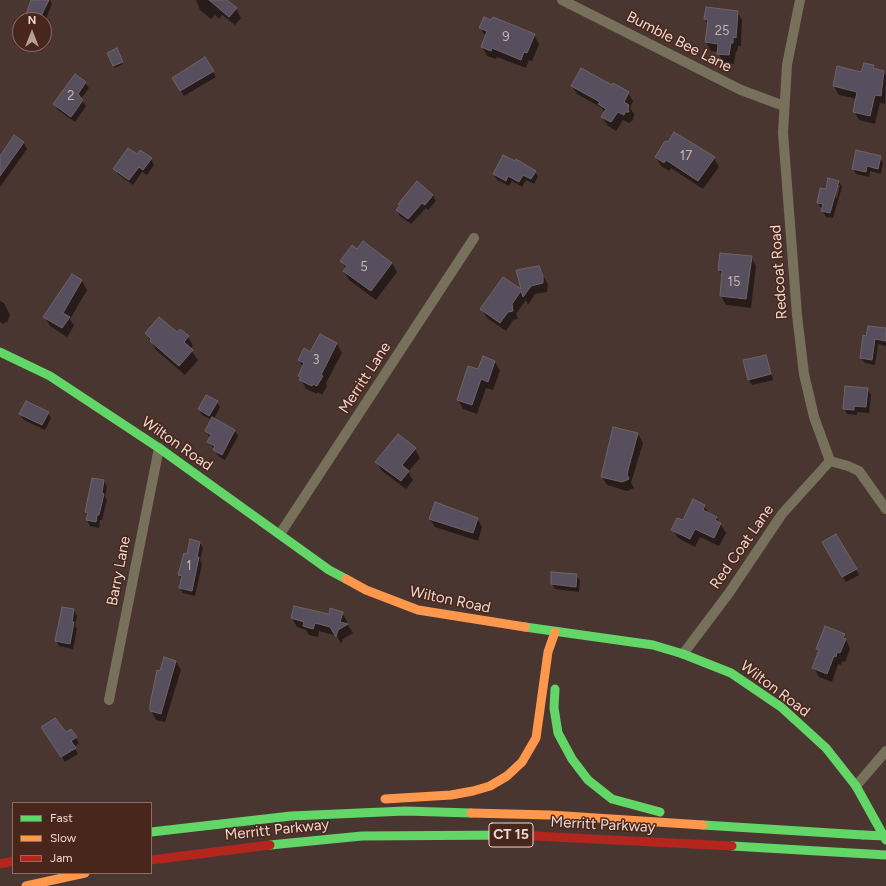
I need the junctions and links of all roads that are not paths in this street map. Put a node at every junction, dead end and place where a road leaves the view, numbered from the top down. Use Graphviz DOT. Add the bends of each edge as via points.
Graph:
graph roads {
  1 [pos="562,0"];
  2 [pos="800,0"];
  3 [pos="784,106"];
  4 [pos="474,238"];
  5 [pos="0,352"];
  6 [pos="158,448"];
  7 [pos="830,461"];
  8 [pos="886,509"];
  9 [pos="280,534"];
  10 [pos="556,632"];
  11 [pos="559,649"];
  12 [pos="684,654"];
  13 [pos="557,677"];
  14 [pos="109,700"];
  15 [pos="886,751"];
  16 [pos="856,786"];
  17 [pos="372,800"];
  18 [pos="309,806"];
  19 [pos="777,830"];
  20 [pos="154,831"];
  21 [pos="886,836"];
  22 [pos="886,840"];
  23 [pos="886,855"];
  24 [pos="152,860"];
  25 [pos="12,861"];
  26 [pos="0,864"];
  27 [pos="80,874"];
  28 [pos="26,886"];
  1 -- 3 [label="street, Bumble Bee Lane" via="741,90"];
  2 -- 3 [label="street, Redcoat Road" via="787,65"];
  3 -- 7 [label="street, Redcoat Road" via="783,133 803,367 814,417"];
  4 -- 9 [label="street, Merritt Lane"];
  5 -- 6 [label="main road, Wilton Road" via="50,376"];
  6 -- 9 [label="main road, Wilton Road"];
  6 -- 14 [label="street, Barry Lane"];
  7 -- 8 [label="street" via="859,471"];
  7 -- 12 [label="street, Red Coat Lane" via="782,514"];
  9 -- 10 [label="main road, Wilton Road" via="336,573 366,590 418,610"];
  10 -- 11 [label="main road"];
  10 -- 12 [label="main road, Wilton Road" via="653,645"];
  10 -- 17 [label="main road" via="548,652 542,711 536,738 522,762 507,776 490,786 451,795"];
  12 -- 16 [label="main road, Wilton Road" via="731,673 781,707 826,748"];
  13 -- 19 [label="main road" via="554,708 558,733 572,759 588,780 612,799 674,815"];
  15 -- 16 [label="street"];
  16 -- 22 [label="main road, Wilton Road"];
  18 -- 20 [label="main road" via="262,811"];
  19 -- 20 [label="main road, Merritt Parkway / CT 15" via="550,814 405,811 290,816"];
  19 -- 21 [label="main road, Merritt Parkway / CT 15, bridge"];
  23 -- 24 [label="main road, Merritt Parkway / CT 15" via="531,835 460,834 307,840"];
  25 -- 26 [label="main road"];
  27 -- 28 [label="main road"];
}
